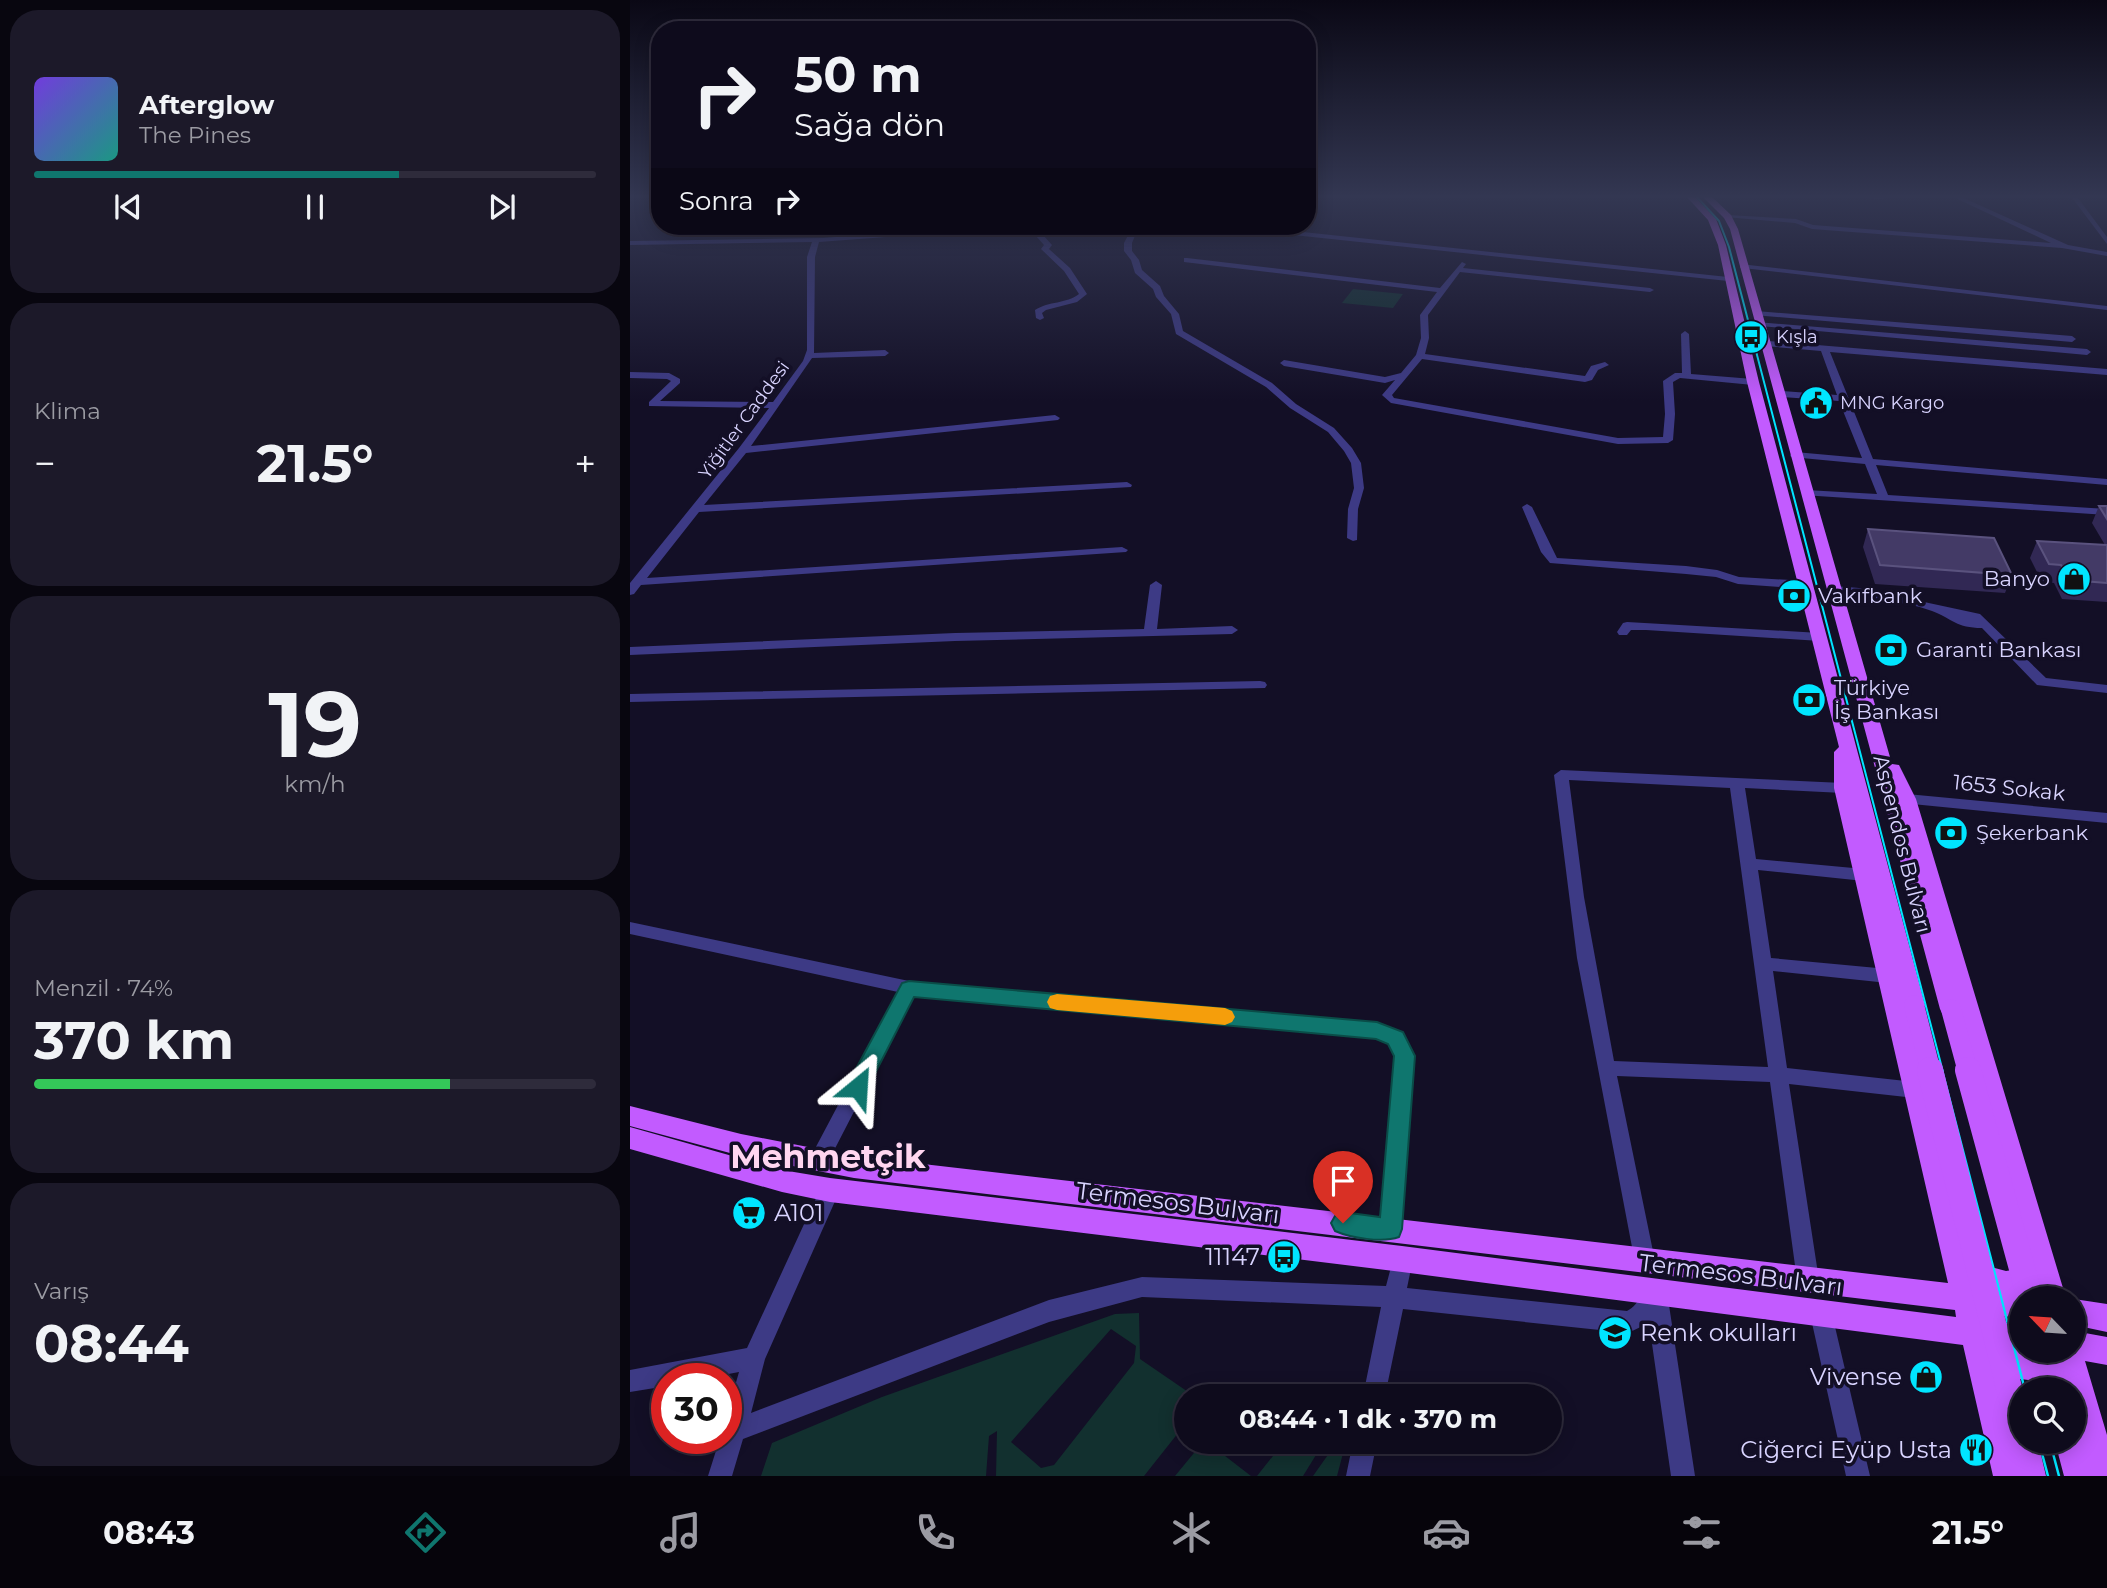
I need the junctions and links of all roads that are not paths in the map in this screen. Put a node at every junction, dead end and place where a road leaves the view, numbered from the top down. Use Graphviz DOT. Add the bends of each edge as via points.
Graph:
graph roads {
  1 [pos="811,264"];
  2 [pos="1061,264"];
  3 [pos="1136,264"];
  4 [pos="1221,264"];
  5 [pos="1462,264"];
  6 [pos="1516,264"];
  7 [pos="1586,264"];
  8 [pos="1725,264"];
  9 [pos="1743,266"];
  10 [pos="1458,270"];
  11 [pos="1507,275"];
  12 [pos="1728,279"];
  13 [pos="1441,289"];
  14 [pos="1650,290"];
  15 [pos="2107,308"];
  16 [pos="1040,318"];
  17 [pos="1758,319"];
  18 [pos="1685,334"];
  19 [pos="2072,339"];
  20 [pos="1768,344"];
  21 [pos="1825,349"];
  22 [pos="2087,352"];
  23 [pos="885,353"];
  24 [pos="809,356"];
  25 [pos="1420,356"];
  26 [pos="1284,363"];
  27 [pos="1605,365"];
  28 [pos="2107,372"];
  29 [pos="1404,375"];
  30 [pos="630,376"];
  31 [pos="1687,376"];
  32 [pos="1753,382"];
  33 [pos="1782,394"];
  34 [pos="1843,398"];
  35 [pos="775,405"];
  36 [pos="1055,418"];
  37 [pos="743,450"];
  38 [pos="1795,455"];
  39 [pos="1870,461"];
  40 [pos="2107,482"];
  41 [pos="1127,485"];
  42 [pos="1806,493"];
  43 [pos="1884,498"];
  44 [pos="1527,507"];
  45 [pos="698,509"];
  46 [pos="2107,512"];
  47 [pos="1353,538"];
  48 [pos="1122,550"];
  49 [pos="1156,585"];
  50 [pos="1807,585"];
  51 [pos="632,588"];
  52 [pos="1834,590"];
  53 [pos="1232,630"];
  54 [pos="1623,632"];
  55 [pos="1150,634"];
  56 [pos="1820,637"];
  57 [pos="630,651"];
  58 [pos="1260,685"];
  59 [pos="2107,689"];
  60 [pos="630,698"];
  61 [pos="1843,728"];
  62 [pos="1873,728"];
  63 [pos="1737,782"];
  64 [pos="1843,788"];
  65 [pos="1907,799"];
  66 [pos="2107,818"];
  67 [pos="1750,864"];
  68 [pos="1864,875"];
  69 [pos="630,928"];
  70 [pos="1765,964"];
  71 [pos="1888,976"];
  72 [pos="909,988"];
  73 [pos="1606,1068"];
  74 [pos="1780,1075"];
  75 [pos="1915,1090"];
  76 [pos="630,1116"];
  77 [pos="630,1138"];
  78 [pos="819,1160"];
  79 [pos="830,1190"];
  80 [pos="1391,1229"];
  81 [pos="1954,1254"];
  82 [pos="2040,1258"];
  83 [pos="1402,1259"];
  84 [pos="1644,1261"];
  85 [pos="1808,1280"];
  86 [pos="2027,1286"];
  87 [pos="2048,1286"];
  88 [pos="1656,1292"];
  89 [pos="1394,1297"];
  90 [pos="1965,1299"];
  91 [pos="2009,1304"];
  92 [pos="1821,1314"];
  93 [pos="2086,1314"];
  94 [pos="2107,1318"];
  95 [pos="1974,1333"];
  96 [pos="2009,1337"];
  97 [pos="2086,1348"];
  98 [pos="2107,1352"];
  99 [pos="754,1358"];
  100 [pos="2060,1377"];
  101 [pos="630,1381"];
  102 [pos="1376,1384"];
  103 [pos="1987,1385"];
  104 [pos="2009,1388"];
  105 [pos="742,1402"];
  106 [pos="2086,1412"];
  107 [pos="742,1428"];
  108 [pos="727,1454"];
  109 [pos="1363,1454"];
  110 [pos="2026,1454"];
  111 [pos="2073,1454"];
  112 [pos="720,1476"];
  113 [pos="1358,1476"];
  114 [pos="1683,1476"];
  115 [pos="1858,1476"];
  116 [pos="2008,1476"];
  117 [pos="2031,1476"];
  118 [pos="2079,1476"];
  119 [pos="2104,1476"];
  1 -- 24 [label="street, Yiğitler Caddesi"];
  2 -- 16 [label="street" via="1083,294 1078,300 1043,307 1038,312"];
  3 -- 47 [label="street" via="1175,314 1179,332 1269,385 1331,430 1353,455 1359,488"];
  4 -- 13 [label="street"];
  5 -- 10 [label="street"];
  6 -- 11 [label="street"];
  7 -- 12 [label="street"];
  8 -- 12 [label="main road, Aspendos Bulvarı"];
  9 -- 15 [label="street"];
  9 -- 17 [label="main road, Aspendos Bulvarı"];
  10 -- 11 [label="street"];
  10 -- 13 [label="street"];
  11 -- 14 [label="street"];
  12 -- 32 [label="main road, Aspendos Bulvarı"];
  13 -- 25 [label="street" via="1424,315"];
  17 -- 19 [label="street"];
  17 -- 20 [label="main road, Aspendos Bulvarı"];
  17 -- 22 [label="street"];
  18 -- 31 [label="street"];
  20 -- 21 [label="street"];
  20 -- 33 [label="main road, Aspendos Bulvarı"];
  21 -- 28 [label="street"];
  21 -- 34 [label="street"];
  23 -- 24 [label="street"];
  24 -- 35 [label="street, Yiğitler Caddesi"];
  25 -- 27 [label="street" via="1585,379 1594,368"];
  25 -- 29 [label="street"];
  26 -- 29 [label="street" via="1385,380"];
  29 -- 31 [label="street" via="1388,394 1391,400 1618,441 1668,440 1668,381 1678,374"];
  30 -- 35 [label="street" via="669,376 677,381 652,404"];
  31 -- 32 [label="street"];
  32 -- 50 [label="main road, Aspendos Bulvarı"];
  33 -- 34 [label="street"];
  33 -- 38 [label="main road, Aspendos Bulvarı"];
  34 -- 39 [label="street"];
  35 -- 37 [label="street, Yiğitler Caddesi"];
  36 -- 37 [label="street"];
  37 -- 45 [label="street, Yiğitler Caddesi"];
  38 -- 39 [label="street"];
  38 -- 42 [label="main road, Aspendos Bulvarı"];
  39 -- 40 [label="street"];
  39 -- 43 [label="street"];
  41 -- 45 [label="street"];
  42 -- 43 [label="street"];
  42 -- 52 [label="main road, Aspendos Bulvarı"];
  43 -- 46 [label="street"];
  44 -- 50 [label="street" via="1554,561 1686,570 1738,580"];
  45 -- 51 [label="street, Yiğitler Caddesi"];
  48 -- 51 [label="street"];
  49 -- 55 [label="street"];
  50 -- 56 [label="main road, Aspendos Bulvarı"];
  52 -- 59 [label="street" via="1940,611 1965,624 1985,624 2042,682"];
  52 -- 62 [label="main road, Aspendos Bulvarı"];
  53 -- 55 [label="street"];
  54 -- 56 [label="street" via="1627,626 1646,626"];
  55 -- 57 [label="street"];
  56 -- 61 [label="main road, Aspendos Bulvarı"];
  58 -- 60 [label="street"];
  61 -- 64 [label="main road"];
  61 -- 104 [label="main road, Aspendos Bulvarı, bridge"];
  62 -- 65 [label="main road"];
  62 -- 86 [label="main road, Aspendos Bulvarı, bridge"];
  63 -- 64 [label="street"];
  63 -- 67 [label="street"];
  63 -- 73 [label="street" via="1560,775 1568,857"];
  64 -- 68 [label="main road"];
  65 -- 66 [label="street, 1653 Sokak"];
  65 -- 82 [label="main road"];
  67 -- 68 [label="street"];
  67 -- 70 [label="street"];
  68 -- 71 [label="main road"];
  69 -- 72 [label="street"];
  70 -- 71 [label="street"];
  70 -- 74 [label="street"];
  71 -- 75 [label="main road"];
  72 -- 78 [label="street"];
  72 -- 80 [label="street" via="1345,1027 1396,1038 1405,1056"];
  73 -- 74 [label="street"];
  73 -- 84 [label="street"];
  74 -- 75 [label="street"];
  74 -- 85 [label="street"];
  75 -- 81 [label="main road"];
  76 -- 78 [label="main road, Termesos Bulvarı"];
  77 -- 79 [label="main road, Termesos Bulvarı"];
  78 -- 80 [label="main road, Termesos Bulvarı"];
  79 -- 83 [label="main road, Termesos Bulvarı"];
  79 -- 99 [label="street"];
  80 -- 84 [label="main road, Termesos Bulvarı"];
  81 -- 82 [label="main road" via="1970,1273 1995,1285 2018,1285 2038,1278"];
  81 -- 90 [label="main road"];
  82 -- 87 [label="main road"];
  83 -- 88 [label="main road, Termesos Bulvarı"];
  83 -- 89 [label="street"];
  84 -- 85 [label="main road, Termesos Bulvarı"];
  85 -- 90 [label="main road, Termesos Bulvarı"];
  88 -- 89 [label="street" via="1644,1314 1628,1322"];
  88 -- 92 [label="main road, Termesos Bulvarı"];
  88 -- 114 [label="street"];
  89 -- 102 [label="street"];
  89 -- 107 [label="street" via="1142,1287 1049,1311"];
  90 -- 91 [label="main road, Termesos Bulvarı"];
  90 -- 95 [label="main road"];
  92 -- 95 [label="main road, Termesos Bulvarı"];
  92 -- 115 [label="street"];
  93 -- 94 [label="main road"];
  95 -- 96 [label="main road, Termesos Bulvarı"];
  95 -- 103 [label="main road"];
  97 -- 98 [label="main road"];
  99 -- 101 [label="street"];
  99 -- 105 [label="street"];
  100 -- 103 [label="main road" via="2018,1362 1994,1365"];
  103 -- 116 [label="main road"];
  106 -- 119 [label="main road"];
  108 -- 112 [label="street"];
  109 -- 113 [label="street"];
  110 -- 117 [label="main road"];
  111 -- 118 [label="main road"];
}
